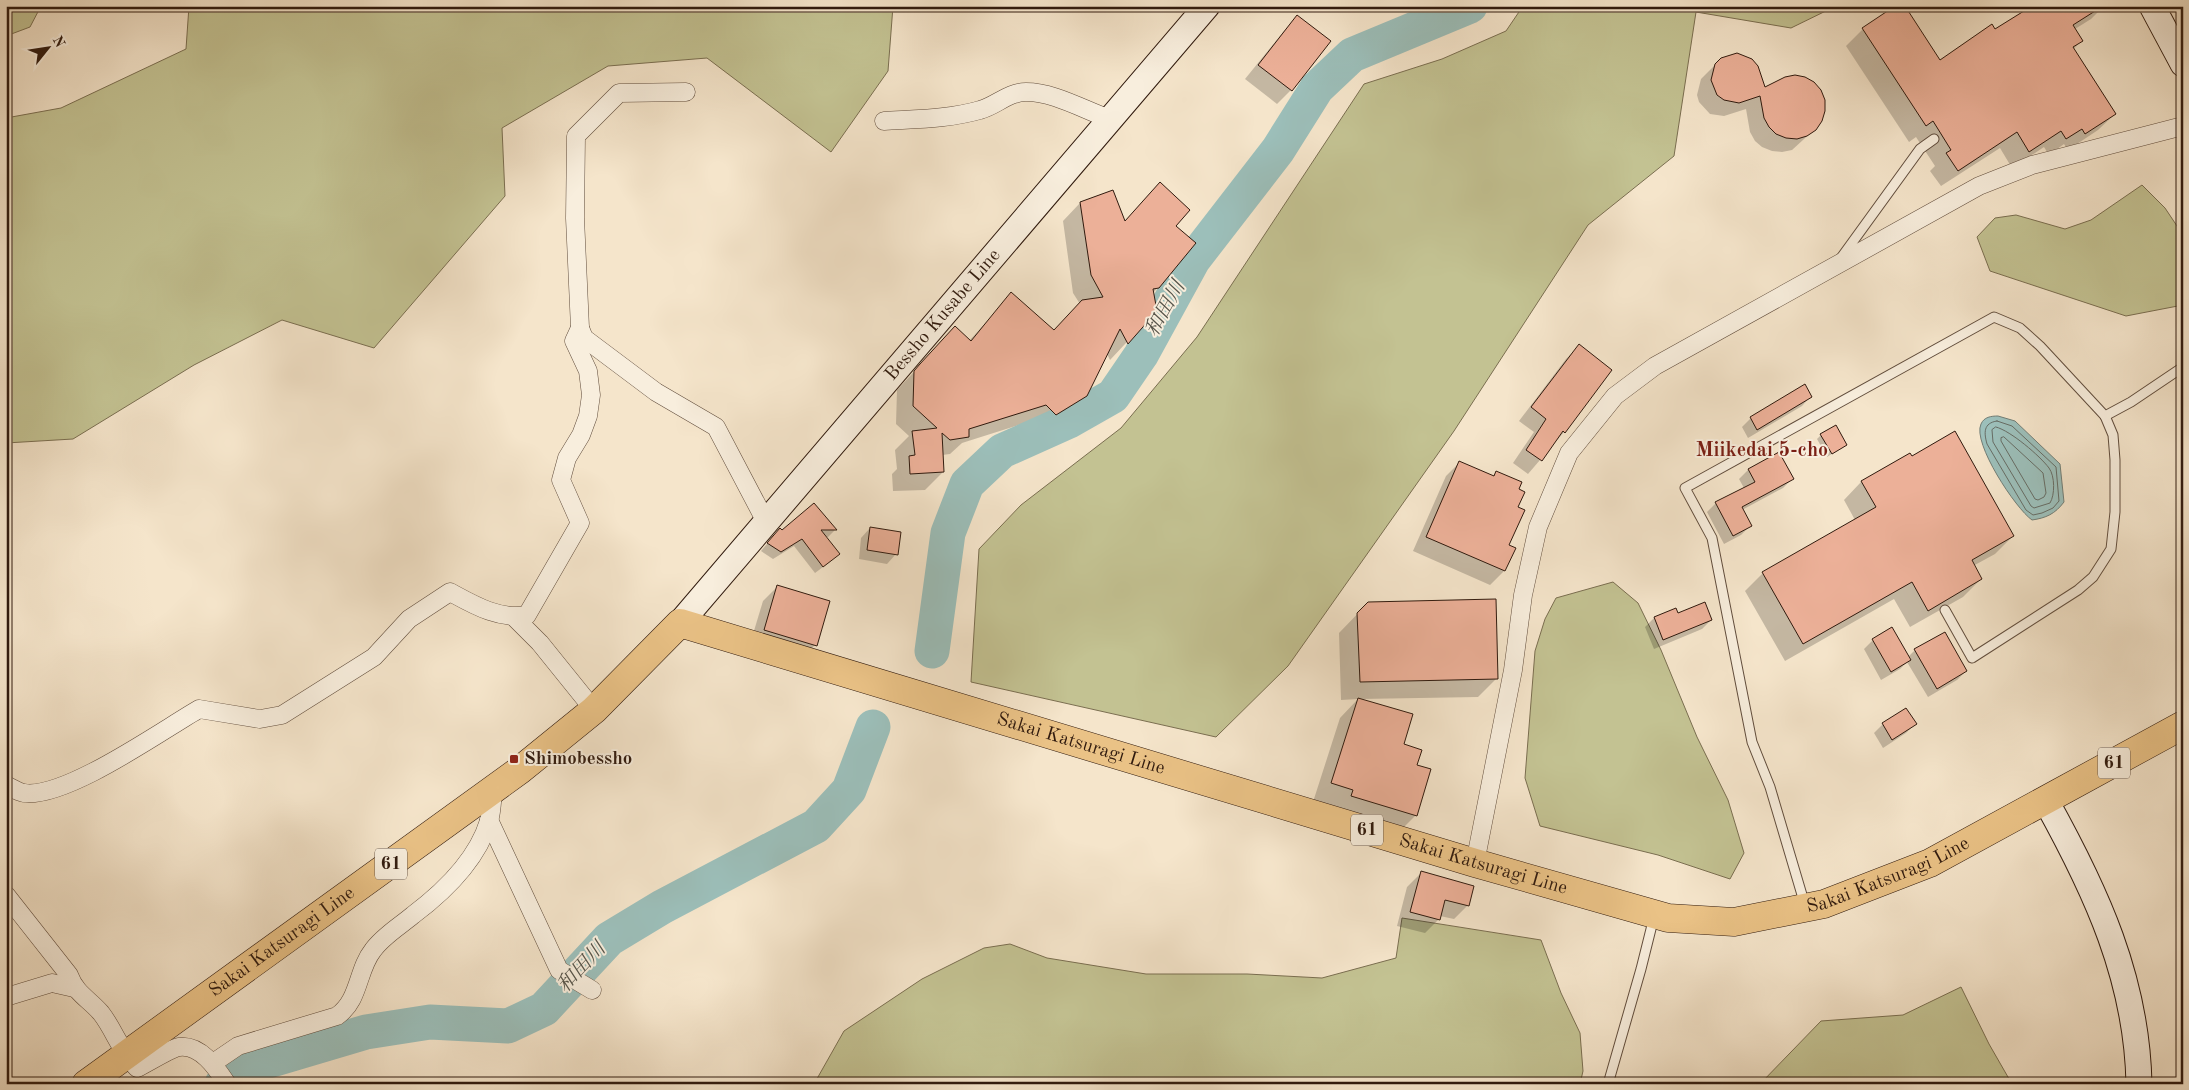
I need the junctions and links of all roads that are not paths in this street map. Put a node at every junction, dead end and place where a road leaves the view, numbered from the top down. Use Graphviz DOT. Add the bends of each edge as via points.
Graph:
graph roads {
  1 [pos="1206,6"];
  2 [pos="2152,6"];
  3 [pos="2183,64"];
  4 [pos="686,92"];
  5 [pos="1110,120"];
  6 [pos="884,121"];
  7 [pos="2183,126"];
  8 [pos="1934,139"];
  9 [pos="1836,265"];
  10 [pos="580,328"];
  11 [pos="2183,367"];
  12 [pos="2105,416"];
  13 [pos="766,522"];
  14 [pos="1945,610"];
  15 [pos="514,618"];
  16 [pos="680,623"];
  17 [pos="594,710"];
  18 [pos="2183,725"];
  19 [pos="6,786"];
  20 [pos="493,790"];
  21 [pos="2046,801"];
  22 [pos="490,820"];
  23 [pos="1475,863"];
  24 [pos="6,895"];
  25 [pos="1806,908"];
  26 [pos="1654,914"];
  27 [pos="74,988"];
  28 [pos="592,990"];
  29 [pos="6,997"];
  30 [pos="125,1056"];
  31 [pos="213,1063"];
  32 [pos="86,1084"];
  33 [pos="227,1084"];
  34 [pos="1608,1084"];
  35 [pos="2140,1084"];
  1 -- 5 [label="main road, Bessho Kusabe Line"];
  2 -- 3 [label="main road"];
  4 -- 10 [label="street" via="619,93 576,136 575,218"];
  5 -- 6 [label="street" via="1051,97 1028,92 1016,93 982,110 960,115"];
  5 -- 13 [label="main road, Bessho Kusabe Line"];
  7 -- 9 [label="street" via="2032,165 1979,186"];
  8 -- 9 [label="lane" via="1920,149"];
  9 -- 23 [label="street" via="1655,366 1615,396 1569,453 1538,527"];
  10 -- 13 [label="street" via="584,338 656,392 716,426"];
  10 -- 15 [label="street" via="574,341 588,372 590,402 581,435 567,458 561,480 580,523 527,616"];
  11 -- 12 [label="lane"];
  12 -- 14 [label="lane" via="2113,435 2115,512 2111,549 2093,577 1972,658"];
  12 -- 25 [label="lane" via="2020,328 1994,317 1685,488 1712,538 1752,742 1770,787"];
  13 -- 16 [label="main road, Bessho Kusabe Line"];
  15 -- 17 [label="street" via="540,644"];
  15 -- 19 [label="street" via="489,612 450,592 409,619 374,657 282,715 260,719 198,709 92,774 37,793 22,793"];
  16 -- 17 [label="main road, Sakai Katsuragi Line / 61"];
  16 -- 23 [label="main road, Sakai Katsuragi Line / 61"];
  17 -- 20 [label="main road, Sakai Katsuragi Line / 61"];
  18 -- 21 [label="main road, Sakai Katsuragi Line / 61"];
  20 -- 22 [label="street"];
  20 -- 30 [label="main road, Sakai Katsuragi Line / 61"];
  21 -- 25 [label="main road, Sakai Katsuragi Line / 61" via="1930,863"];
  21 -- 35 [label="main road" via="2114,941 2130,997"];
  22 -- 28 [label="street" via="559,970"];
  22 -- 31 [label="street" via="463,869 428,904 371,951 348,1009 337,1016 238,1046"];
  23 -- 26 [label="main road, Sakai Katsuragi Line / 61"];
  24 -- 27 [label="street" via="69,975"];
  25 -- 26 [label="main road, Sakai Katsuragi Line / 61" via="1734,922 1668,918"];
  26 -- 34 [label="lane"];
  27 -- 29 [label="street" via="52,983"];
  27 -- 30 [label="street" via="101,1014"];
  30 -- 31 [label="street" via="137,1068 179,1046 191,1048"];
  30 -- 32 [label="main road, Sakai Katsuragi Line / 61"];
  31 -- 33 [label="street"];
}
